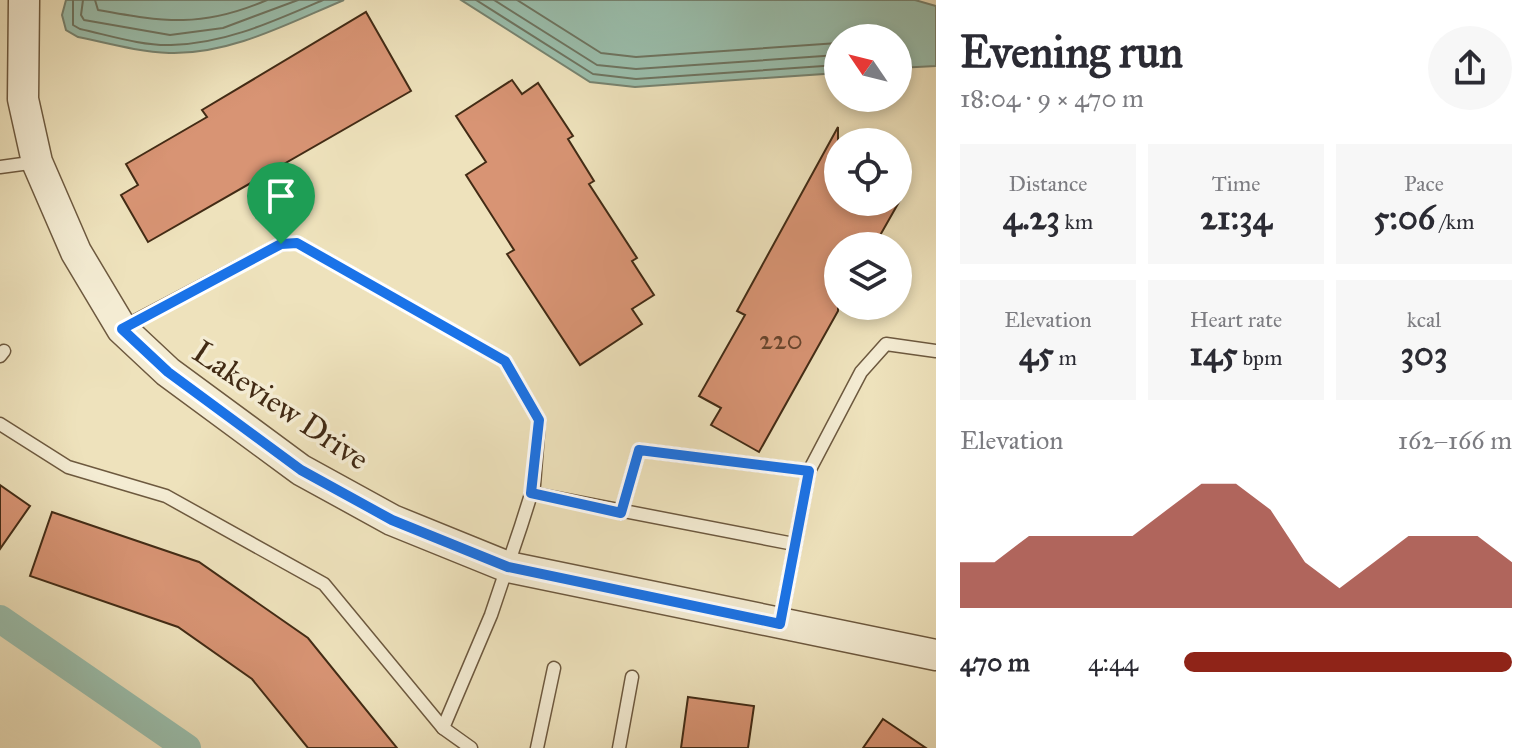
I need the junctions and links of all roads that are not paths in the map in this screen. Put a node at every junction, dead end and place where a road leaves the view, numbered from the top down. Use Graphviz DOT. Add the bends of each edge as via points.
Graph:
graph roads {
  1 [pos="24,0"];
  2 [pos="37,162"];
  3 [pos="0,167"];
  4 [pos="122,329"];
  5 [pos="936,351"];
  6 [pos="0,424"];
  7 [pos="809,471"];
  8 [pos="531,493"];
  9 [pos="621,513"];
  10 [pos="794,544"];
  11 [pos="508,567"];
  12 [pos="780,624"];
  13 [pos="936,655"];
  14 [pos="554,668"];
  15 [pos="632,677"];
  16 [pos="443,728"];
  17 [pos="471,748"];
  18 [pos="537,748"];
  19 [pos="619,748"];
  1 -- 2 [label="street, Lakeview Drive" via="23,99"];
  2 -- 3 [label="lane"];
  2 -- 4 [label="street, Lakeview Drive" via="76,252"];
  4 -- 8 [label="lane" via="281,244 297,243 505,361 539,420"];
  4 -- 11 [label="street, Lakeview Drive" via="168,372 301,470 392,520"];
  5 -- 7 [label="lane" via="886,344 861,372"];
  6 -- 16 [label="lane" via="68,467 166,496 324,584"];
  7 -- 9 [label="lane" via="639,450"];
  7 -- 10 [label="lane"];
  8 -- 9 [label="lane"];
  8 -- 11 [label="lane"];
  9 -- 10 [label="lane"];
  10 -- 12 [label="lane"];
  11 -- 12 [label="street, Lakeview Drive"];
  11 -- 16 [label="lane"];
  12 -- 13 [label="street, Lakeview Drive"];
  14 -- 18 [label="lane"];
  15 -- 19 [label="lane"];
  16 -- 17 [label="lane"];
}
